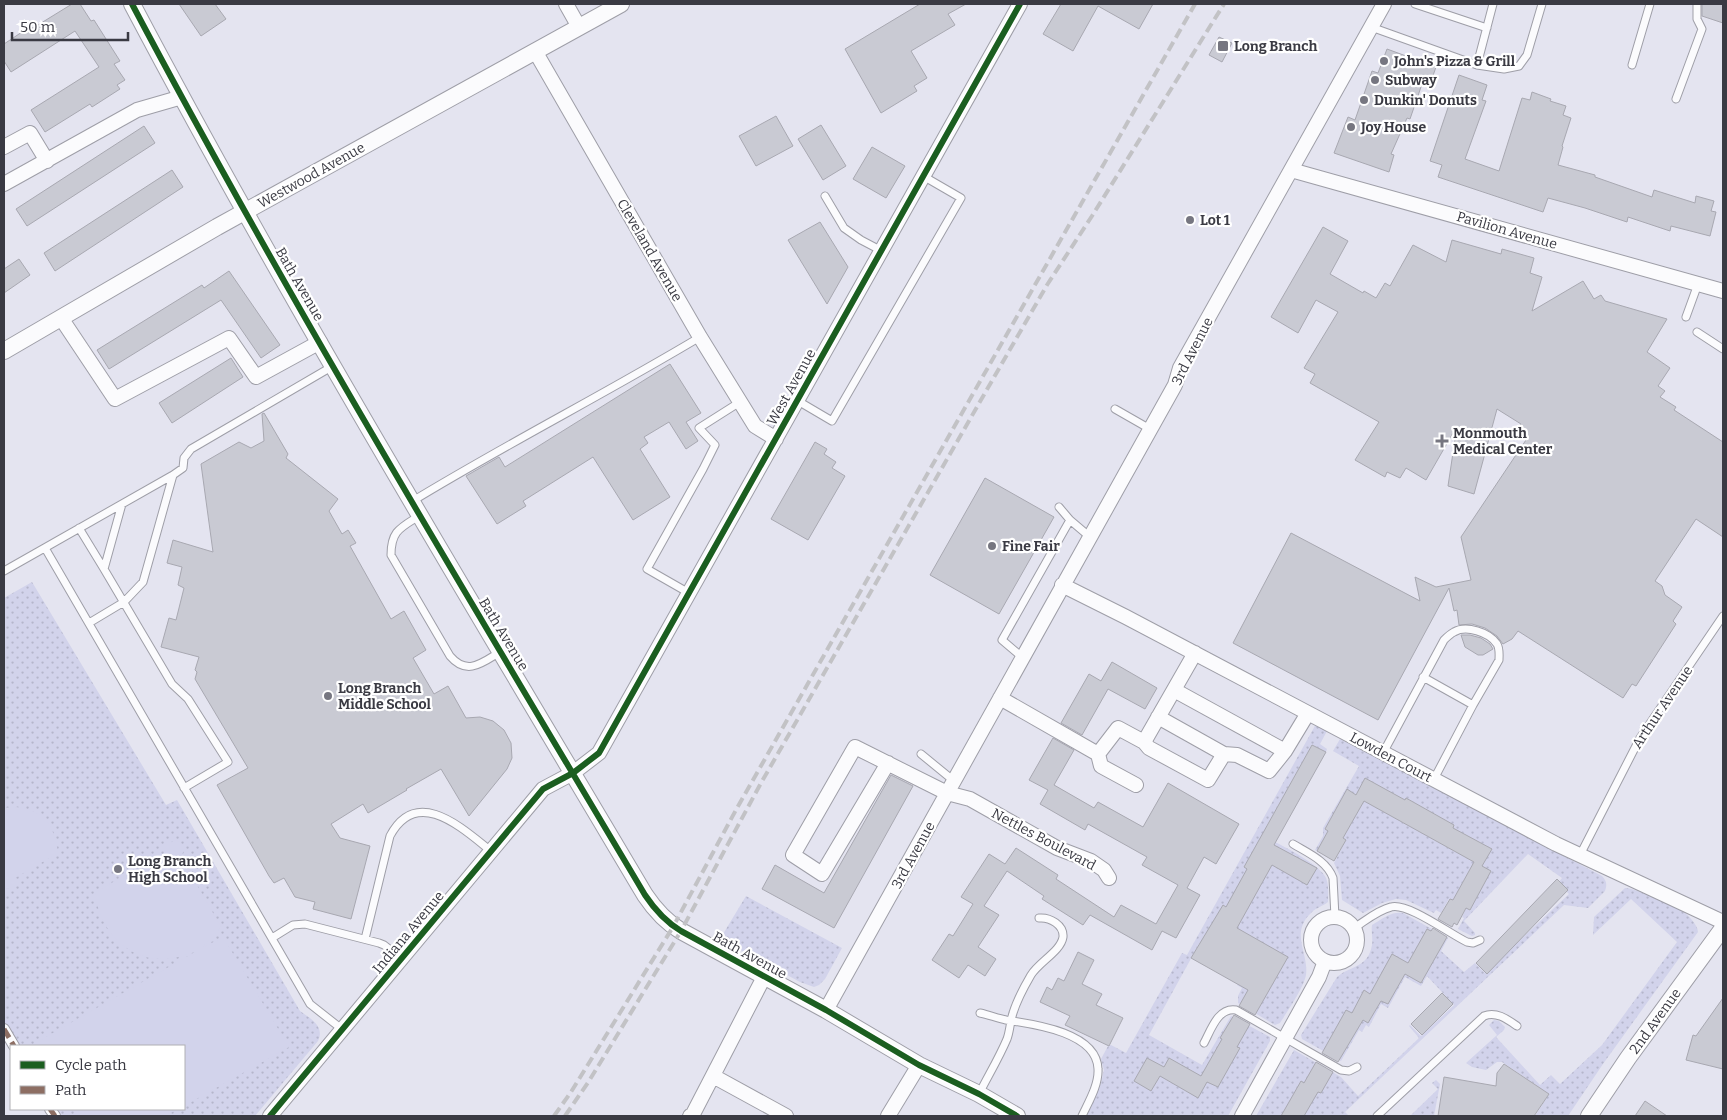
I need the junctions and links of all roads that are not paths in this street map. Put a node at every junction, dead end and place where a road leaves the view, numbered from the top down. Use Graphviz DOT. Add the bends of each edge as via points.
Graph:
graph roads {
  1 [pos="132,4"];
  2 [pos="566,4"];
  3 [pos="620,4"];
  4 [pos="1020,4"];
  5 [pos="1384,4"];
  6 [pos="1415,4"];
  7 [pos="1493,4"];
  8 [pos="1542,4"];
  9 [pos="1650,4"];
  10 [pos="1697,4"];
  11 [pos="579,27"];
  12 [pos="1371,28"];
  13 [pos="1487,28"];
  14 [pos="536,51"];
  15 [pos="1477,64"];
  16 [pos="1632,64"];
  17 [pos="182,98"];
  18 [pos="1676,99"];
  19 [pos="4,147"];
  20 [pos="47,161"];
  21 [pos="1291,170"];
  22 [pos="924,176"];
  23 [pos="4,184"];
  24 [pos="825,196"];
  25 [pos="244,212"];
  26 [pos="882,251"];
  27 [pos="1698,284"];
  28 [pos="1723,291"];
  29 [pos="1686,317"];
  30 [pos="61,318"];
  31 [pos="1697,332"];
  32 [pos="700,337"];
  33 [pos="320,342"];
  34 [pos="1723,349"];
  35 [pos="4,351"];
  36 [pos="333,366"];
  37 [pos="798,401"];
  38 [pos="740,402"];
  39 [pos="1115,409"];
  40 [pos="1150,429"];
  41 [pos="776,439"];
  42 [pos="173,475"];
  43 [pos="411,502"];
  44 [pos="122,504"];
  45 [pos="1059,507"];
  46 [pos="419,516"];
  47 [pos="1070,520"];
  48 [pos="79,528"];
  49 [pos="1090,537"];
  50 [pos="45,548"];
  51 [pos="104,569"];
  52 [pos="4,571"];
  53 [pos="1062,585"];
  54 [pos="689,593"];
  55 [pos="124,602"];
  56 [pos="1723,616"];
  57 [pos="89,623"];
  58 [pos="500,652"];
  59 [pos="1195,653"];
  60 [pos="1022,657"];
  61 [pos="1424,677"];
  62 [pos="1174,690"];
  63 [pos="1000,698"];
  64 [pos="1473,705"];
  65 [pos="1308,713"];
  66 [pos="1158,718"];
  67 [pos="1144,742"];
  68 [pos="1285,751"];
  69 [pos="1384,753"];
  70 [pos="921,754"];
  71 [pos="1098,754"];
  72 [pos="1224,754"];
  73 [pos="888,763"];
  74 [pos="573,773"];
  75 [pos="1434,779"];
  76 [pos="1136,785"];
  77 [pos="951,786"];
  78 [pos="184,788"];
  79 [pos="1293,844"];
  80 [pos="492,852"];
  81 [pos="1580,856"];
  82 [pos="1110,878"];
  83 [pos="1335,917"];
  84 [pos="1040,918"];
  85 [pos="1723,922"];
  86 [pos="1354,928"];
  87 [pos="1723,928"];
  88 [pos="272,938"];
  89 [pos="365,939"];
  90 [pos="1480,940"];
  91 [pos="402,959"];
  92 [pos="1325,961"];
  93 [pos="764,977"];
  94 [pos="826,1010"];
  95 [pos="980,1013"];
  96 [pos="1011,1020"];
  97 [pos="1517,1026"];
  98 [pos="4,1029"];
  99 [pos="343,1030"];
  100 [pos="1286,1038"];
  101 [pos="1204,1043"];
  102 [pos="13,1045"];
  103 [pos="919,1065"];
  104 [pos="1357,1067"];
  105 [pos="713,1076"];
  106 [pos="979,1094"];
  107 [pos="270,1116"];
  108 [pos="690,1116"];
  109 [pos="786,1116"];
  110 [pos="888,1116"];
  111 [pos="1017,1116"];
  112 [pos="1082,1116"];
  113 [pos="1242,1116"];
  114 [pos="1377,1116"];
  115 [pos="1590,1116"];
  1 -- 17 [label="street, Bath Avenue"];
  2 -- 11 [label="street"];
  3 -- 11 [label="street, Westwood Avenue"];
  4 -- 22 [label="street, West Avenue"];
  5 -- 12 [label="street, 3rd Avenue"];
  6 -- 13 [label="lane"];
  7 -- 13 [label="lane"];
  8 -- 15 [label="lane" via="1527,55 1519,66 1504,69"];
  9 -- 16 [label="lane"];
  10 -- 18 [label="lane" via="1697,19 1702,29"];
  11 -- 14 [label="street, Westwood Avenue"];
  12 -- 15 [label="lane"];
  12 -- 21 [label="street, 3rd Avenue"];
  13 -- 15 [label="lane"];
  14 -- 25 [label="street, Westwood Avenue"];
  14 -- 32 [label="street, Cleveland Avenue"];
  17 -- 20 [label="street" via="137,110"];
  17 -- 25 [label="street, Bath Avenue"];
  19 -- 20 [label="street" via="30,133"];
  20 -- 23 [label="street"];
  21 -- 27 [label="street, Pavilion Avenue"];
  21 -- 40 [label="street, 3rd Avenue" via="1180,368 1175,385"];
  22 -- 26 [label="street, West Avenue"];
  22 -- 37 [label="lane" via="961,198 832,421"];
  24 -- 26 [label="lane" via="844,228"];
  25 -- 30 [label="street, Westwood Avenue"];
  25 -- 33 [label="street, Bath Avenue"];
  26 -- 37 [label="street, West Avenue"];
  27 -- 28 [label="street, Pavilion Avenue"];
  27 -- 29 [label="lane"];
  30 -- 33 [label="street" via="115,399 229,338 256,377"];
  30 -- 35 [label="street, Westwood Avenue"];
  31 -- 34 [label="lane"];
  32 -- 38 [label="street, Cleveland Avenue"];
  32 -- 43 [label="lane"];
  33 -- 36 [label="street, Bath Avenue"];
  36 -- 42 [label="lane" via="199,443 187,452 183,468"];
  36 -- 43 [label="street, Bath Avenue"];
  37 -- 41 [label="street, West Avenue"];
  38 -- 41 [label="street, Cleveland Avenue" via="755,426"];
  38 -- 54 [label="lane" via="699,428 715,445 647,569"];
  39 -- 40 [label="lane"];
  40 -- 49 [label="street, 3rd Avenue"];
  41 -- 54 [label="street, West Avenue"];
  42 -- 44 [label="lane"];
  42 -- 55 [label="lane" via="143,582"];
  43 -- 46 [label="street, Bath Avenue"];
  44 -- 48 [label="lane"];
  44 -- 51 [label="lane"];
  45 -- 47 [label="lane"];
  46 -- 58 [label="street, Bath Avenue"];
  46 -- 58 [label="lane" via="398,529 393,536 391,555 450,656 464,666 472,666"];
  47 -- 49 [label="lane"];
  47 -- 60 [label="lane" via="1002,640"];
  48 -- 50 [label="lane"];
  48 -- 51 [label="lane"];
  49 -- 53 [label="street, 3rd Avenue"];
  50 -- 52 [label="lane"];
  50 -- 57 [label="lane"];
  51 -- 55 [label="lane"];
  53 -- 59 [label="street, Lowden Court"];
  53 -- 60 [label="street, 3rd Avenue"];
  54 -- 74 [label="street, West Avenue" via="599,753"];
  55 -- 57 [label="lane"];
  55 -- 78 [label="lane" via="172,684 188,699 228,762"];
  56 -- 81 [label="lane, Arthur Avenue" via="1640,738"];
  57 -- 78 [label="lane"];
  58 -- 74 [label="street, Bath Avenue"];
  59 -- 62 [label="street"];
  59 -- 65 [label="street, Lowden Court"];
  60 -- 63 [label="street, 3rd Avenue"];
  61 -- 64 [label="lane"];
  61 -- 64 [label="lane" via="1444,640 1453,632 1462,629 1478,631 1497,644 1499,652 1498,660"];
  61 -- 69 [label="lane"];
  62 -- 66 [label="street"];
  62 -- 68 [label="street"];
  63 -- 71 [label="street"];
  63 -- 77 [label="street, 3rd Avenue"];
  64 -- 75 [label="lane"];
  65 -- 68 [label="street"];
  65 -- 69 [label="street, Lowden Court"];
  66 -- 67 [label="street"];
  66 -- 72 [label="street"];
  67 -- 71 [label="street" via="1118,728"];
  67 -- 72 [label="street" via="1149,748 1208,780"];
  68 -- 72 [label="street" via="1269,771 1237,755"];
  69 -- 75 [label="street, Lowden Court"];
  70 -- 77 [label="lane"];
  71 -- 76 [label="street" via="1101,766"];
  73 -- 73 [label="street, Nettles Boulevard" via="822,874 793,855 856,747"];
  73 -- 77 [label="street, Nettles Boulevard"];
  74 -- 80 [label="street, Indiana Avenue" via="543,789"];
  74 -- 93 [label="street, Bath Avenue" via="658,913 673,927"];
  75 -- 81 [label="street, Lowden Court"];
  77 -- 82 [label="street, Nettles Boulevard" via="1057,848 1091,861"];
  77 -- 94 [label="street, 3rd Avenue"];
  78 -- 88 [label="lane"];
  79 -- 83 [label="lane" via="1323,862 1331,873"];
  80 -- 89 [label="lane" via="456,824 435,813 414,814 403,819 390,836"];
  80 -- 91 [label="street, Indiana Avenue"];
  81 -- 85 [label="street, Lowden Court"];
  83 -- 86 [label="street" via="1346,920"];
  83 -- 92 [label="street" via="1318,923 1312,937 1314,951"];
  84 -- 96 [label="lane" via="1058,925 1062,939 1032,973"];
  86 -- 90 [label="lane" via="1388,908 1398,906 1467,942"];
  86 -- 92 [label="street" via="1357,940 1352,954 1340,962"];
  87 -- 115 [label="street, 2nd Avenue"];
  88 -- 89 [label="lane" via="293,926 305,924"];
  88 -- 99 [label="lane" via="310,1004"];
  89 -- 91 [label="lane" via="384,945"];
  91 -- 99 [label="street, Indiana Avenue"];
  92 -- 100 [label="street"];
  93 -- 94 [label="street, Bath Avenue"];
  93 -- 105 [label="street"];
  94 -- 103 [label="street, Bath Avenue"];
  95 -- 96 [label="lane"];
  96 -- 106 [label="lane" via="1005,1042"];
  96 -- 112 [label="lane" via="1048,1027 1091,1050 1098,1068 1094,1089"];
  97 -- 114 [label="lane" via="1494,1014 1484,1016"];
  98 -- 102 [label="street"];
  99 -- 107 [label="street, Indiana Avenue"];
  100 -- 101 [label="lane" via="1236,1010 1226,1009"];
  100 -- 104 [label="lane" via="1341,1070"];
  100 -- 113 [label="street"];
  103 -- 106 [label="street, Bath Avenue"];
  103 -- 110 [label="street"];
  105 -- 108 [label="street"];
  105 -- 109 [label="street"];
  106 -- 111 [label="street, Bath Avenue"];
}
